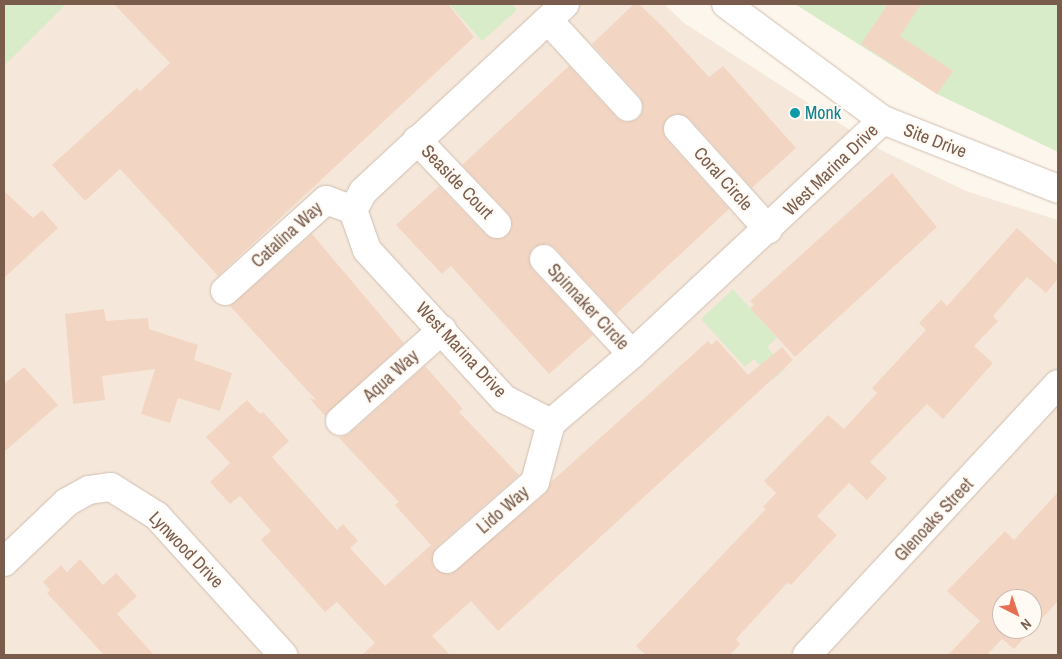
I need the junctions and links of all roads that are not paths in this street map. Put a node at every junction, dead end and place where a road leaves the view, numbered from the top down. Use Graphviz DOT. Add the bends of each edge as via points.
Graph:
graph roads {
  1 [pos="726,4"];
  2 [pos="557,12"];
  3 [pos="628,107"];
  4 [pos="883,120"];
  5 [pos="678,129"];
  6 [pos="417,140"];
  7 [pos="1058,189"];
  8 [pos="353,210"];
  9 [pos="497,224"];
  10 [pos="768,229"];
  11 [pos="544,259"];
  12 [pos="225,291"];
  13 [pos="442,330"];
  14 [pos="632,354"];
  15 [pos="1057,387"];
  16 [pos="340,421"];
  17 [pos="551,423"];
  18 [pos="447,559"];
  19 [pos="4,562"];
  20 [pos="283,655"];
  21 [pos="807,655"];
  1 -- 4 [label="street, Site Drive"];
  2 -- 3 [label="street"];
  2 -- 6 [label="street"];
  4 -- 7 [label="street, Site Drive"];
  4 -- 10 [label="street, West Marina Drive"];
  5 -- 10 [label="street, Coral Circle"];
  6 -- 8 [label="street" via="363,192"];
  6 -- 9 [label="street, Seaside Court"];
  8 -- 12 [label="street, Catalina Way" via="326,200"];
  8 -- 13 [label="street, West Marina Drive" via="367,250"];
  10 -- 14 [label="street, West Marina Drive"];
  11 -- 14 [label="street, Spinnaker Circle"];
  13 -- 16 [label="street, Aqua Way"];
  13 -- 17 [label="street, West Marina Drive" via="504,398"];
  14 -- 17 [label="street, West Marina Drive"];
  15 -- 21 [label="street, Glenoaks Street"];
  17 -- 18 [label="street, Lido Way" via="535,482"];
  19 -- 20 [label="street, Lynwood Drive" via="68,502 89,490 111,487 157,516"];
}
